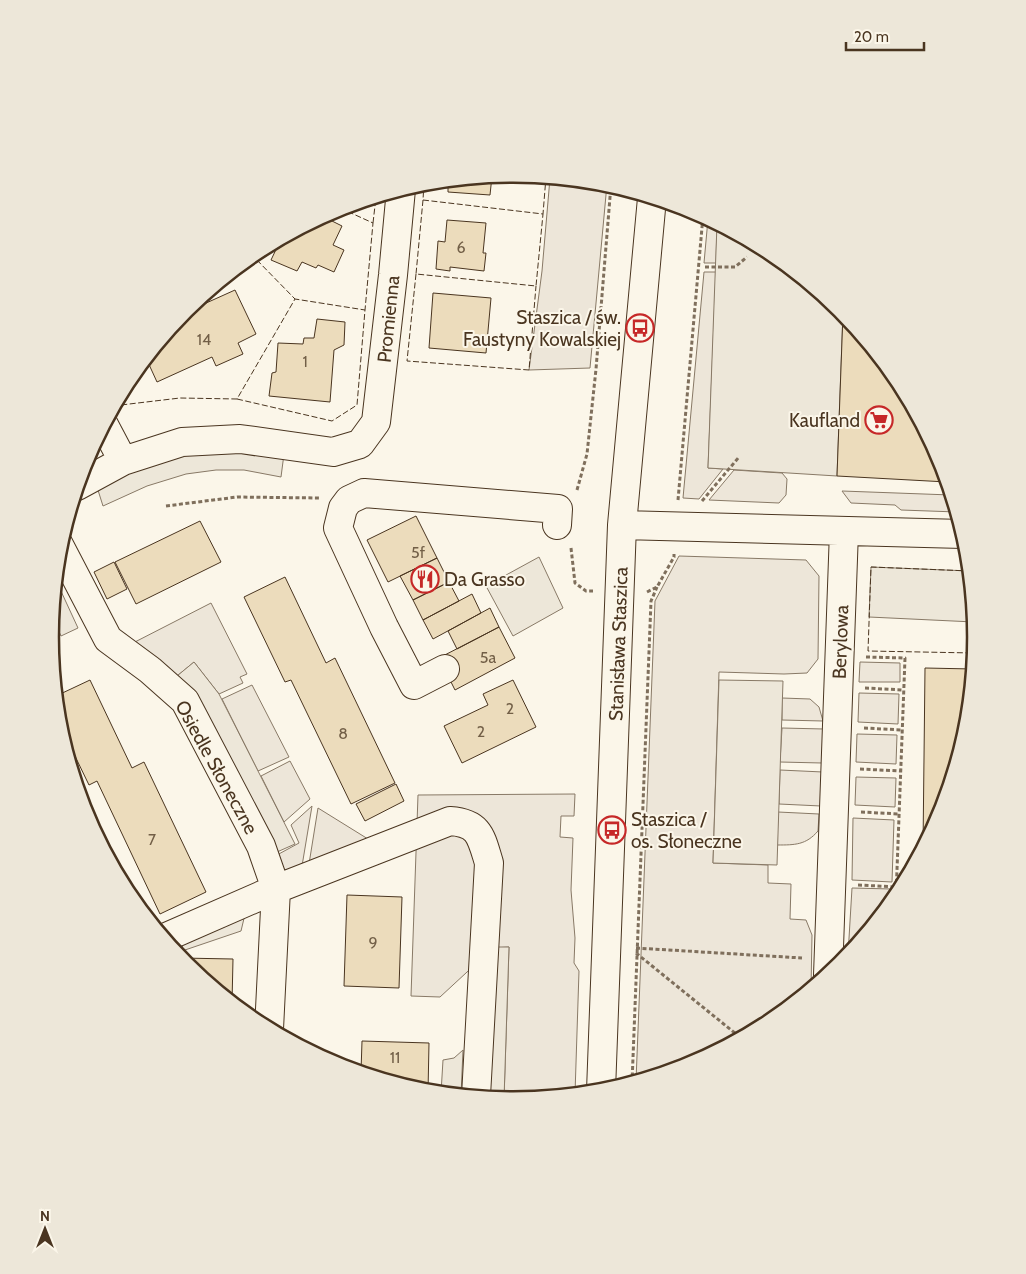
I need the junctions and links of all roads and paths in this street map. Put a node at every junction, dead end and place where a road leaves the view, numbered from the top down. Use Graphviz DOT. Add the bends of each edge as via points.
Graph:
graph roads {
  1 [pos="611,193"];
  2 [pos="400,197"];
  3 [pos="651,205"];
  4 [pos="702,224"];
  5 [pos="747,257"];
  6 [pos="705,267"];
  7 [pos="108,432"];
  8 [pos="739,457"];
  9 [pos="123,461"];
  10 [pos="87,481"];
  11 [pos="577,490"];
  12 [pos="349,500"];
  13 [pos="678,502"];
  14 [pos="700,504"];
  15 [pos="166,506"];
  16 [pos="622,525"];
  17 [pos="844,531"];
  18 [pos="564,533"];
  19 [pos="956,534"];
  20 [pos="674,552"];
  21 [pos="66,558"];
  22 [pos="657,586"];
  23 [pos="586,591"];
  24 [pos="646,592"];
  25 [pos="866,657"];
  26 [pos="445,669"];
  27 [pos="864,688"];
  28 [pos="903,690"];
  29 [pos="863,728"];
  30 [pos="902,730"];
  31 [pos="852,768"];
  32 [pos="901,771"];
  33 [pos="860,812"];
  34 [pos="899,814"];
  35 [pos="897,879"];
  36 [pos="857,885"];
  37 [pos="892,887"];
  38 [pos="276,888"];
  39 [pos="170,935"];
  40 [pos="637,948"];
  41 [pos="636,953"];
  42 [pos="828,964"];
  43 [pos="825,967"];
  44 [pos="269,1020"];
  45 [pos="735,1033"];
  46 [pos="632,1076"];
  47 [pos="601,1083"];
  48 [pos="476,1089"];
  1 -- 11 [label="path" via="587,454"];
  2 -- 9 [label="street, Promienna" via="376,422 360,444 333,452 240,439 182,442"];
  3 -- 16 [label="street, Stanisława Staszica"];
  4 -- 13 [label="path"];
  5 -- 6 [label="path" via="735,267"];
  7 -- 9 [label="street"];
  8 -- 14 [label="path"];
  9 -- 10 [label="street"];
  12 -- 15 [label="path" via="238,498"];
  12 -- 18 [label="street" via="364,493 558,509"];
  12 -- 26 [label="street" via="342,508 338,528 414,685"];
  16 -- 17 [label="street"];
  16 -- 47 [label="street, Stanisława Staszica"];
  17 -- 19 [label="street"];
  17 -- 42 [label="street, Berylowa"];
  18 -- 23 [label="path" via="575,583"];
  20 -- 22 [label="path"];
  21 -- 38 [label="street, Osiedle Słoneczne" via="108,639 185,701 262,846"];
  22 -- 24 [label="path"];
  22 -- 40 [label="path" via="651,601"];
  25 -- 28 [label="path" via="905,658"];
  27 -- 28 [label="path"];
  28 -- 30 [label="path"];
  29 -- 30 [label="path"];
  30 -- 32 [label="path"];
  31 -- 32 [label="path"];
  32 -- 34 [label="path"];
  33 -- 34 [label="path"];
  34 -- 35 [label="path"];
  36 -- 37 [label="path"];
  38 -- 39 [label="street"];
  38 -- 44 [label="street, Osiedle Słoneczne"];
  38 -- 48 [label="street" via="450,820 470,825 478,832 489,863"];
  40 -- 41 [label="path"];
  40 -- 41 [label="path" via="630,948"];
  40 -- 43 [label="path"];
  41 -- 45 [label="path"];
  41 -- 46 [label="path"];
}
